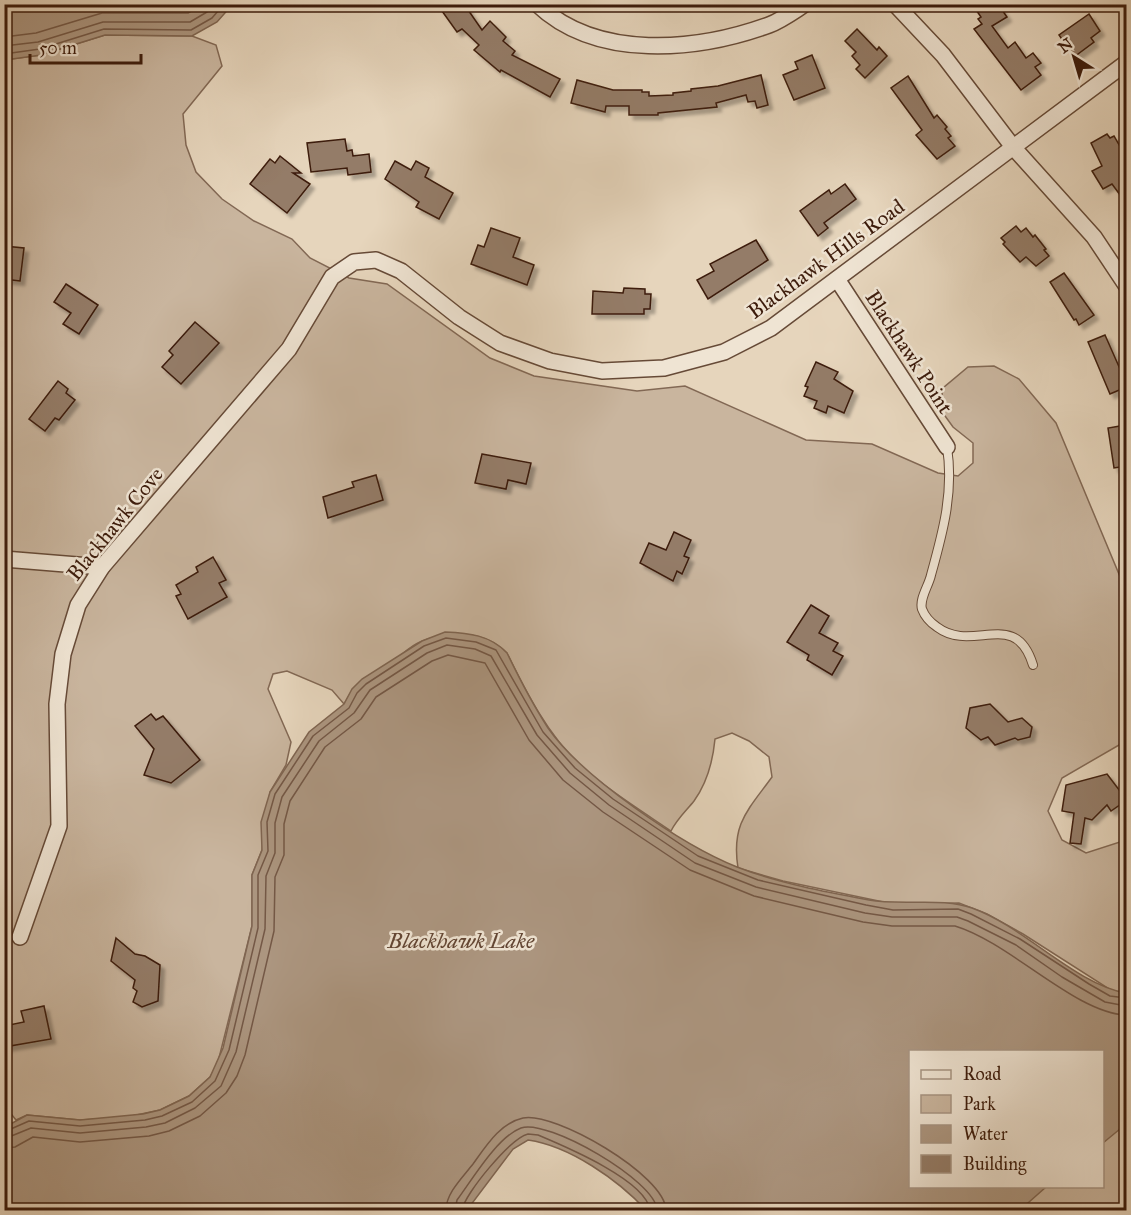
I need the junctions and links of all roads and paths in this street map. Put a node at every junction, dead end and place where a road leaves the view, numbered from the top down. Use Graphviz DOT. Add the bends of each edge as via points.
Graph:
graph roads {
  1 [pos="537,4"];
  2 [pos="805,4"];
  3 [pos="896,4"];
  4 [pos="1126,63"];
  5 [pos="1013,147"];
  6 [pos="354,262"];
  7 [pos="837,279"];
  8 [pos="1126,285"];
  9 [pos="947,447"];
  10 [pos="4,559"];
  11 [pos="102,567"];
  12 [pos="1033,665"];
  13 [pos="20,937"];
  1 -- 2 [label="street" via="582,32 620,44 666,45 723,39 771,24"];
  3 -- 5 [label="street" via="943,55"];
  4 -- 5 [label="street, Blackhawk Hills Road"];
  5 -- 7 [label="street, Blackhawk Hills Road"];
  5 -- 8 [label="street" via="1094,237"];
  6 -- 7 [label="street, Blackhawk Hills Road" via="376,260 402,271 459,317 501,343 549,361 602,371 664,368 724,352 771,328"];
  6 -- 11 [label="street, Blackhawk Cove" via="332,277 289,349"];
  7 -- 9 [label="street, Blackhawk Point"];
  9 -- 12 [label="lane" via="951,476 948,505 921,604 924,613 946,634 1008,634 1018,638 1028,649"];
  10 -- 11 [label="street"];
  11 -- 13 [label="street, Blackhawk Cove" via="78,605 63,654 57,704 59,826"];
}
